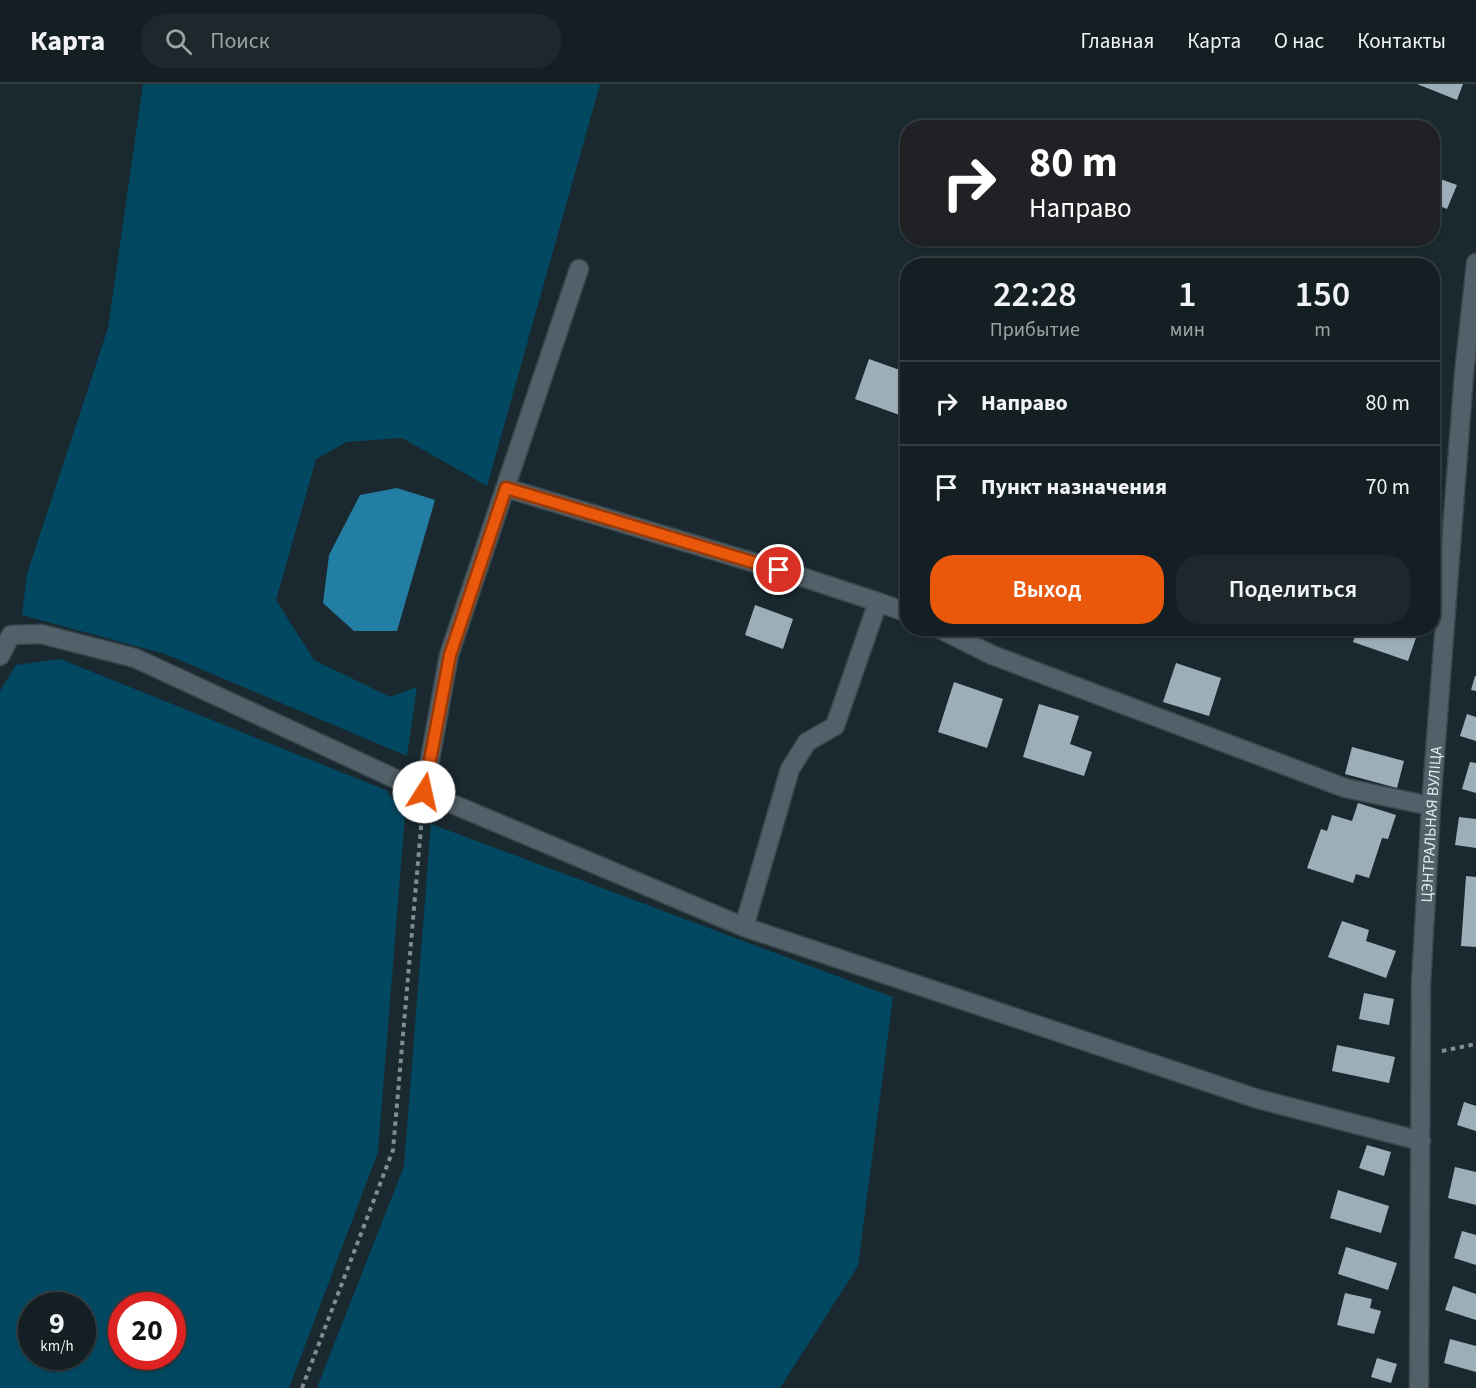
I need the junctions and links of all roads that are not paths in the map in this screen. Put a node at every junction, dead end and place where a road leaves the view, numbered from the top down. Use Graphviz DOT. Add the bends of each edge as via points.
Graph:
graph roads {
  1 [pos="1476,263"];
  2 [pos="579,268"];
  3 [pos="506,488"];
  4 [pos="879,602"];
  5 [pos="900,610"];
  6 [pos="954,636"];
  7 [pos="0,656"];
  8 [pos="424,792"];
  9 [pos="1431,806"];
  10 [pos="744,927"];
  11 [pos="1421,1141"];
  12 [pos="1419,1388"];
  1 -- 9 [label="street, ЦЭНТРАЛЬНАЯ ВУЛІЦА"];
  2 -- 3 [label="street"];
  3 -- 4 [label="street"];
  3 -- 8 [label="street" via="450,655"];
  4 -- 5 [label="street"];
  4 -- 10 [label="street" via="835,726 807,742 790,769"];
  6 -- 9 [label="street" via="992,655 1345,788"];
  7 -- 8 [label="street" via="11,634 41,634 135,658"];
  8 -- 10 [label="street"];
  9 -- 11 [label="street, ЦЭНТРАЛЬНАЯ ВУЛІЦА" via="1422,983"];
  10 -- 11 [label="street" via="1258,1099"];
  11 -- 12 [label="street, ЦЭНТРАЛЬНАЯ ВУЛІЦА"];
}
